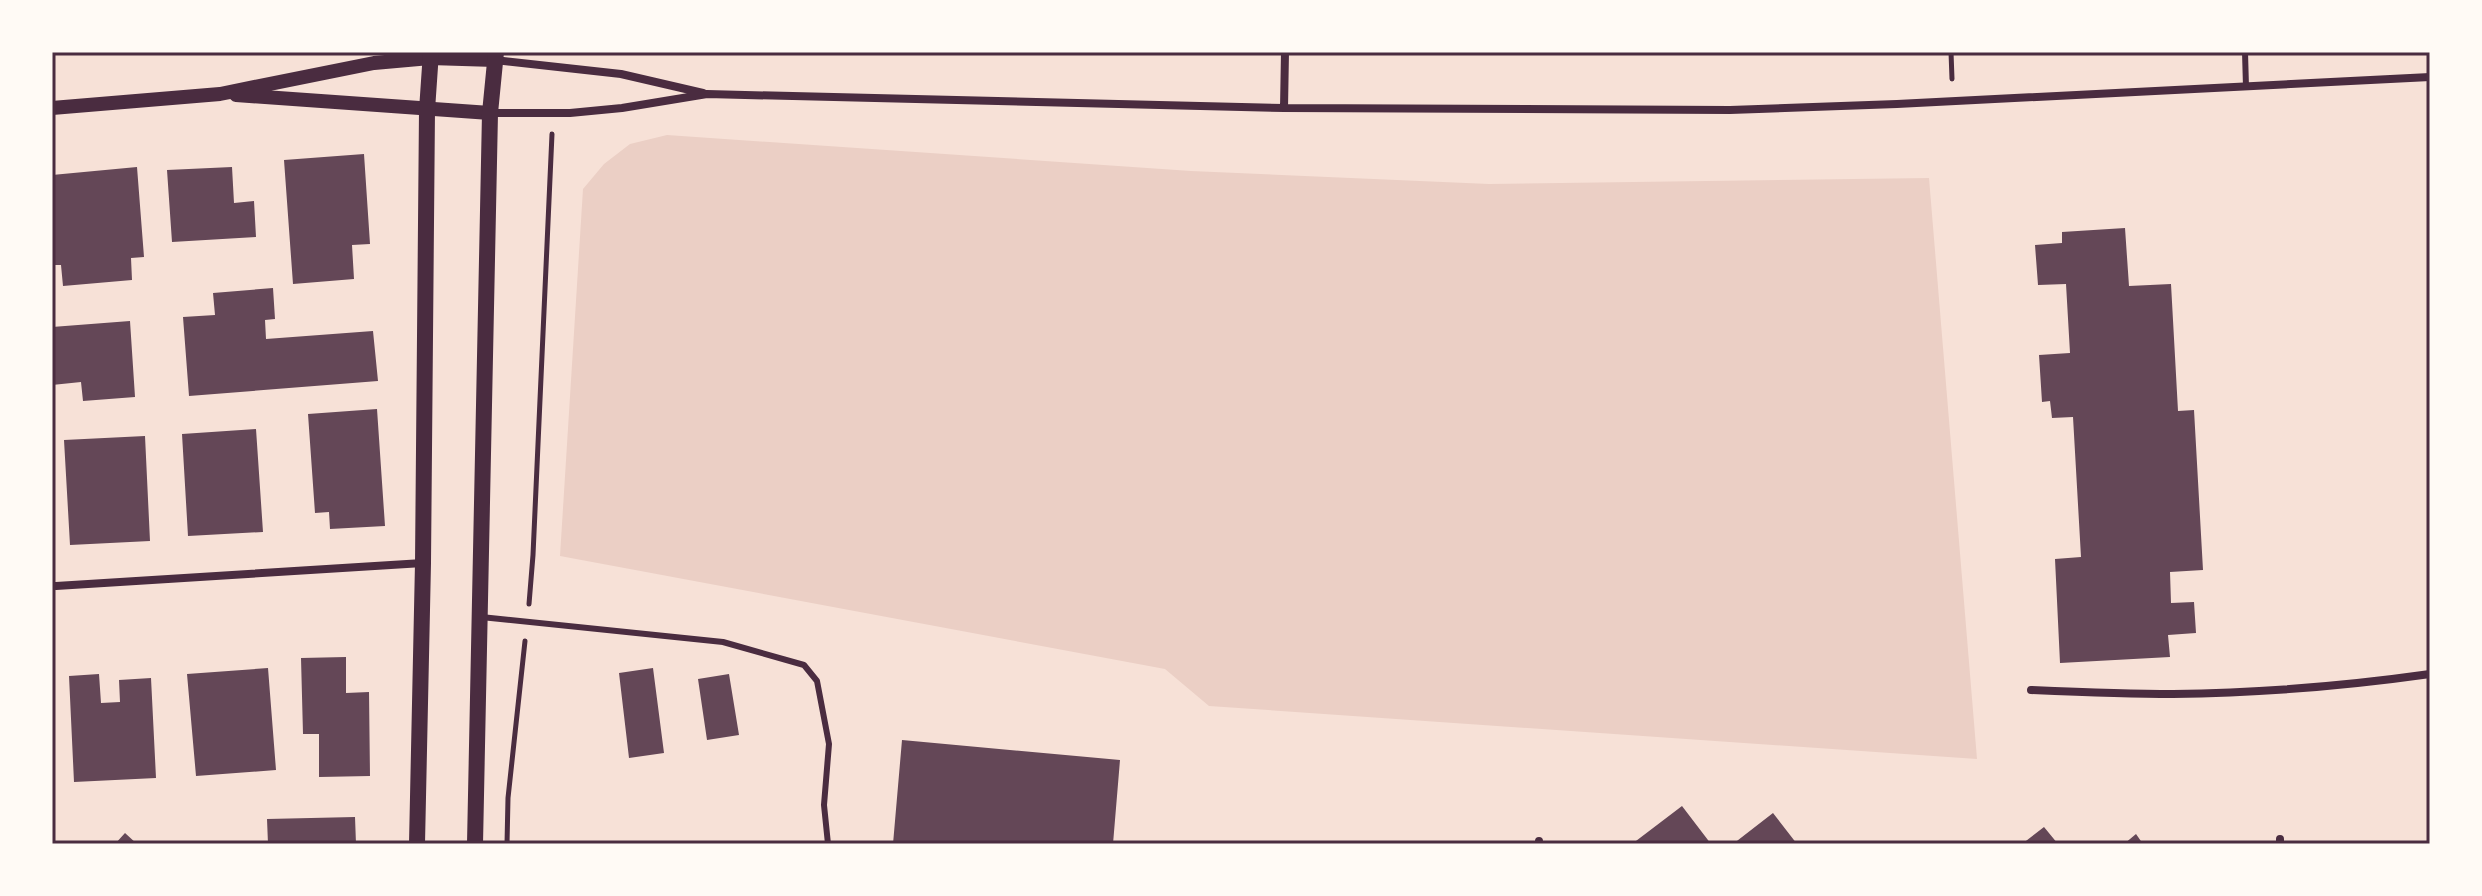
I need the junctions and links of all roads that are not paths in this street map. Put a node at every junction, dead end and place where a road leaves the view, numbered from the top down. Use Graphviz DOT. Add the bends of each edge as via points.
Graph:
graph roads {
  1 [pos="1285,52"];
  2 [pos="2245,52"];
  3 [pos="430,55"];
  4 [pos="496,56"];
  5 [pos="2430,77"];
  6 [pos="2246,87"];
  7 [pos="220,94"];
  8 [pos="707,94"];
  9 [pos="52,108"];
  10 [pos="1284,108"];
  11 [pos="427,110"];
  12 [pos="490,113"];
  13 [pos="423,563"];
  14 [pos="56,586"];
  15 [pos="480,617"];
  16 [pos="2430,674"];
  17 [pos="2031,690"];
  18 [pos="417,844"];
  19 [pos="475,844"];
  20 [pos="828,844"];
  1 -- 10 [label="street"];
  2 -- 6 [label="lane"];
  3 -- 4 [label="street"];
  3 -- 7 [label="street"];
  3 -- 11 [label="main road"];
  4 -- 8 [label="street" via="621,74"];
  4 -- 12 [label="main road"];
  5 -- 6 [label="street"];
  6 -- 10 [label="street" via="1730,110"];
  7 -- 9 [label="street"];
  7 -- 11 [label="street"];
  8 -- 10 [label="street"];
  8 -- 12 [label="street" via="622,108"];
  11 -- 12 [label="street"];
  11 -- 13 [label="main road"];
  12 -- 15 [label="main road"];
  13 -- 14 [label="street"];
  13 -- 18 [label="main road"];
  15 -- 19 [label="main road"];
  15 -- 20 [label="lane" via="723,642 804,665 817,681 829,744 824,805"];
  16 -- 17 [label="street" via="2253,692"];
}
